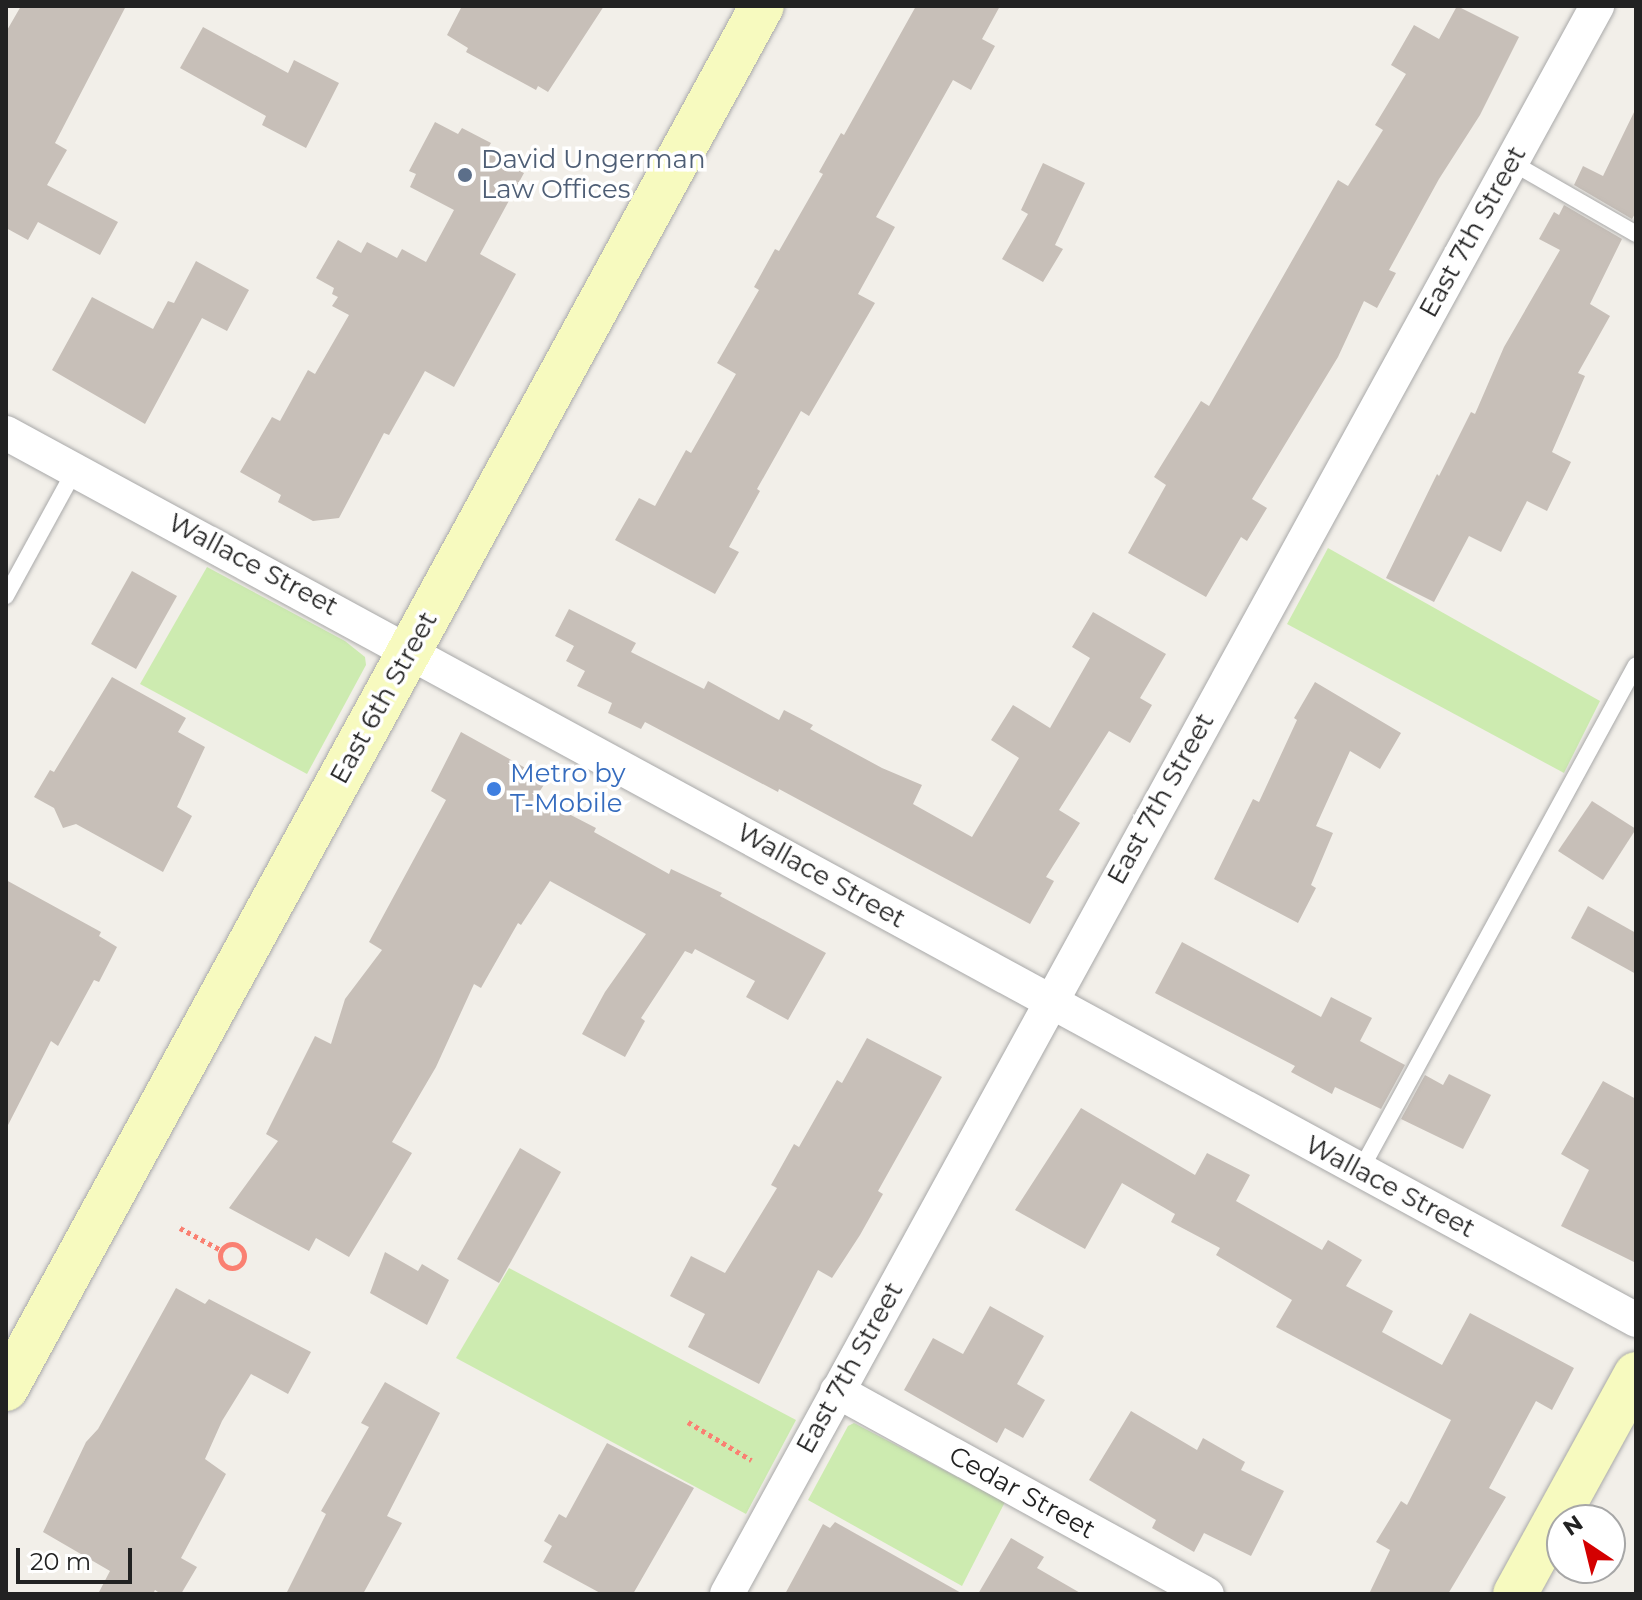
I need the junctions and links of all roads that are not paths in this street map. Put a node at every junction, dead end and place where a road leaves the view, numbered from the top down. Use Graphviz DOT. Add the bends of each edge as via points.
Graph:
graph roads {
  1 [pos="762,6"];
  2 [pos="1597,6"];
  3 [pos="1511,162"];
  4 [pos="1636,234"];
  5 [pos="6,433"];
  6 [pos="75,470"];
  7 [pos="6,596"];
  8 [pos="411,650"];
  9 [pos="1636,665"];
  10 [pos="1049,1002"];
  11 [pos="1360,1171"];
  12 [pos="1636,1320"];
  13 [pos="1636,1374"];
  14 [pos="6,1389"];
  15 [pos="837,1391"];
  16 [pos="727,1594"];
  17 [pos="1207,1594"];
  18 [pos="1515,1594"];
  1 -- 8 [label="main road, East 6th Street"];
  2 -- 3 [label="street, East 7th Street"];
  3 -- 4 [label="lane"];
  3 -- 10 [label="street, East 7th Street"];
  5 -- 6 [label="street, Wallace Street"];
  6 -- 7 [label="lane"];
  6 -- 8 [label="street, Wallace Street"];
  8 -- 10 [label="street, Wallace Street"];
  8 -- 14 [label="main road, East 6th Street"];
  9 -- 11 [label="lane"];
  10 -- 11 [label="street, Wallace Street"];
  10 -- 15 [label="street, East 7th Street"];
  11 -- 12 [label="street, Wallace Street"];
  13 -- 18 [label="main road"];
  15 -- 16 [label="street, East 7th Street"];
  15 -- 17 [label="street, Cedar Street"];
}
